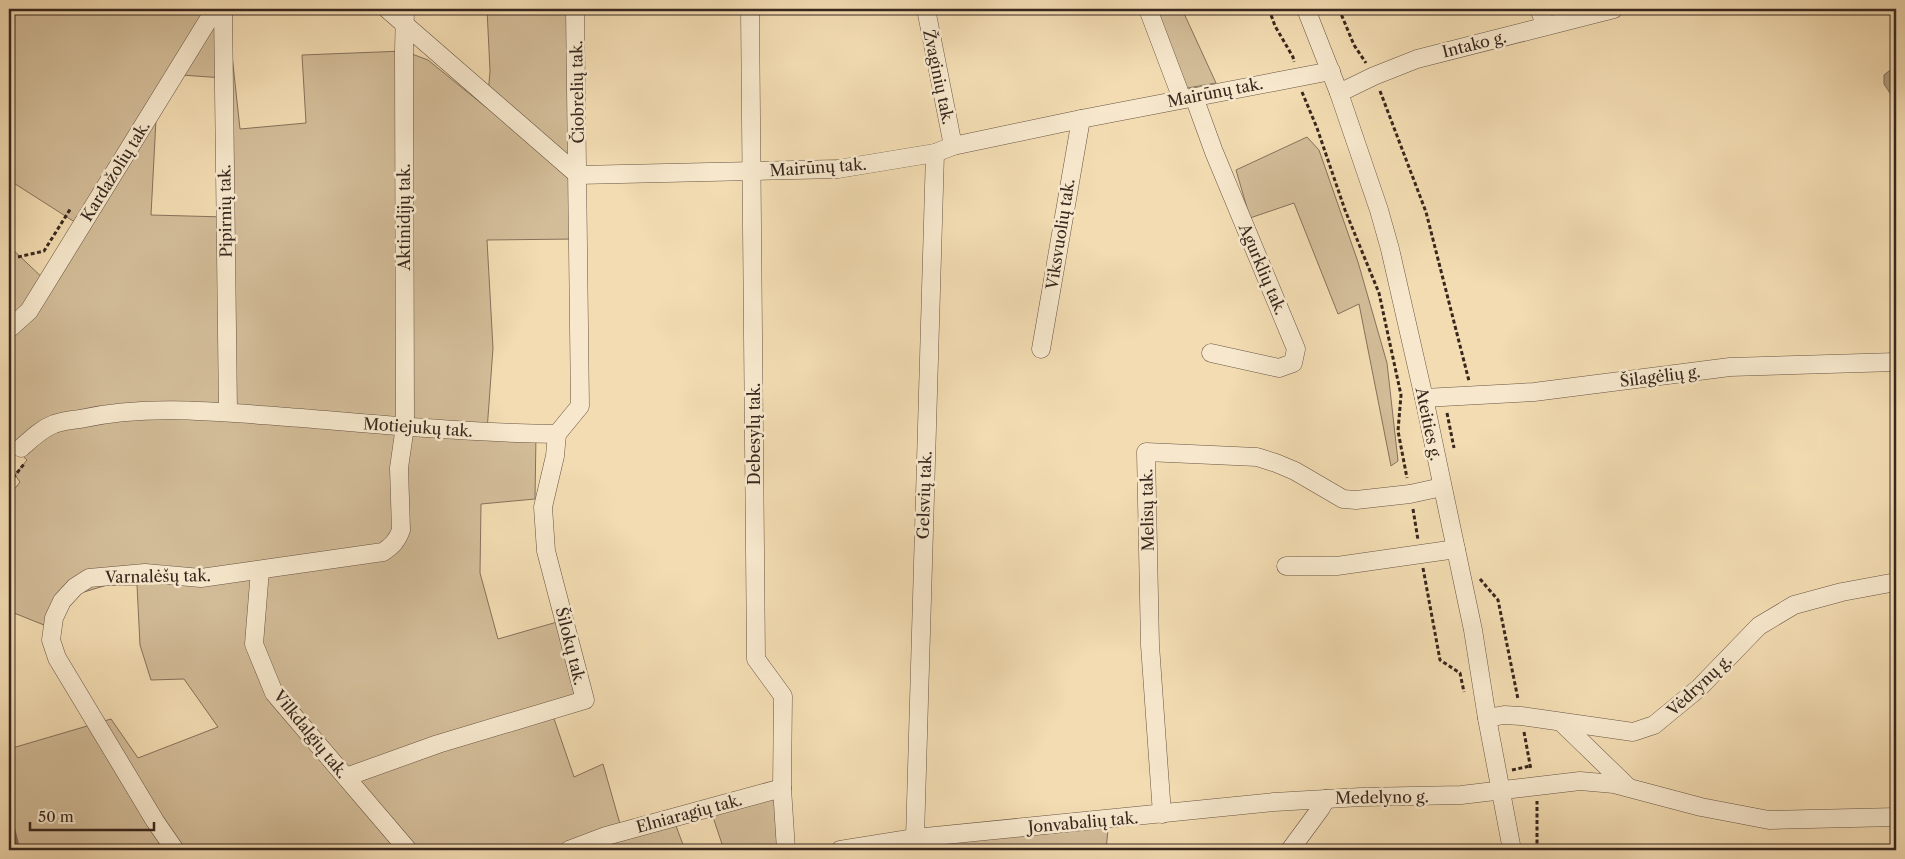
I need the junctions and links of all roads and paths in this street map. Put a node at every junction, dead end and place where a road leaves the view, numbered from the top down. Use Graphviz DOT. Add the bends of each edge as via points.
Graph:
graph roads {
  1 [pos="215,9"];
  2 [pos="224,9"];
  3 [pos="387,9"];
  4 [pos="575,9"];
  5 [pos="750,9"];
  6 [pos="926,9"];
  7 [pos="1148,9"];
  8 [pos="1269,9"];
  9 [pos="1306,9"];
  10 [pos="1339,9"];
  11 [pos="1539,9"];
  12 [pos="1614,9"];
  13 [pos="405,16"];
  14 [pos="1546,26"];
  15 [pos="1331,71"];
  16 [pos="1296,76"];
  17 [pos="1374,76"];
  18 [pos="1339,93"];
  19 [pos="1188,98"];
  20 [pos="1081,119"];
  21 [pos="953,146"];
  22 [pos="935,153"];
  23 [pos="752,171"];
  24 [pos="578,175"];
  25 [pos="75,201"];
  26 [pos="18,257"];
  27 [pos="9,329"];
  28 [pos="1041,349"];
  29 [pos="1211,353"];
  30 [pos="1896,362"];
  31 [pos="1472,396"];
  32 [pos="1444,397"];
  33 [pos="1424,398"];
  34 [pos="228,412"];
  35 [pos="405,426"];
  36 [pos="557,434"];
  37 [pos="21,448"];
  38 [pos="1454,453"];
  39 [pos="1442,487"];
  40 [pos="1410,494"];
  41 [pos="1456,549"];
  42 [pos="1421,555"];
  43 [pos="1286,566"];
  44 [pos="260,570"];
  45 [pos="1477,575"];
  46 [pos="1896,582"];
  47 [pos="1466,701"];
  48 [pos="1521,716"];
  49 [pos="1487,718"];
  50 [pos="1561,722"];
  51 [pos="346,777"];
  52 [pos="1536,786"];
  53 [pos="782,788"];
  54 [pos="1628,788"];
  55 [pos="1500,790"];
  56 [pos="1326,798"];
  57 [pos="1162,814"];
  58 [pos="1896,817"];
  59 [pos="916,838"];
  60 [pos="175,850"];
  61 [pos="408,850"];
  62 [pos="569,850"];
  63 [pos="786,850"];
  64 [pos="840,850"];
  65 [pos="1290,850"];
  66 [pos="1512,850"];
  67 [pos="1536,850"];
  1 -- 27 [label="street, Kardažolių tak." via="29,311"];
  2 -- 34 [label="street, Pipirnių tak."];
  3 -- 13 [label="street"];
  4 -- 24 [label="street, Čiobrelių tak."];
  5 -- 23 [label="street, Debesylų tak."];
  6 -- 21 [label="street, Žvaginių tak."];
  7 -- 19 [label="street, Agurklių tak."];
  8 -- 16 [label="path" via="1293,57"];
  9 -- 15 [label="street, Ateities g."];
  10 -- 17 [label="path" via="1354,45"];
  11 -- 14 [label="street"];
  12 -- 14 [label="street, Intako g."];
  13 -- 24 [label="street"];
  13 -- 35 [label="street, Aktinidijų tak."];
  14 -- 17 [label="street, Intako g." via="1416,59"];
  15 -- 16 [label="street, Mairūnų tak."];
  15 -- 18 [label="street, Ateities g."];
  16 -- 19 [label="street, Mairūnų tak."];
  16 -- 40 [label="path" via="1379,293 1401,395 1398,431"];
  17 -- 18 [label="street, Intako g."];
  17 -- 31 [label="path" via="1426,212"];
  18 -- 33 [label="street, Ateities g." via="1390,249"];
  19 -- 20 [label="street, Mairūnų tak."];
  19 -- 29 [label="street, Agurklių tak." via="1214,152 1296,349 1293,363 1280,368"];
  20 -- 21 [label="street, Mairūnų tak."];
  20 -- 28 [label="street, Viksvuolių tak."];
  21 -- 22 [label="street, Mairūnų tak."];
  22 -- 23 [label="street, Mairūnų tak." via="838,169"];
  22 -- 59 [label="street, Gelsvių tak."];
  23 -- 24 [label="street, Mairūnų tak."];
  23 -- 53 [label="street, Debesylų tak." via="756,659 783,696"];
  24 -- 36 [label="street" via="580,406"];
  25 -- 26 [label="path" via="44,251"];
  30 -- 31 [label="street, Šilagėlių g." via="1730,367 1534,392"];
  31 -- 32 [label="street, Šilagėlių g."];
  32 -- 33 [label="street, Šilagėlių g."];
  32 -- 38 [label="path"];
  33 -- 39 [label="street, Ateities g."];
  34 -- 35 [label="street, Motiejukų tak."];
  34 -- 37 [label="street, Motiejukų tak." via="160,410 97,415 54,424 41,430"];
  35 -- 36 [label="street, Motiejukų tak."];
  35 -- 44 [label="street, Varnalėšų tak." via="399,468 401,530 391,547 383,552"];
  36 -- 51 [label="street, Šilokų tak." via="543,507 546,551 585,700 438,744"];
  39 -- 40 [label="street, Melisų tak."];
  39 -- 41 [label="street, Ateities g."];
  40 -- 42 [label="path"];
  40 -- 57 [label="street, Melisų tak." via="1343,499 1295,471 1257,457 1146,452 1150,645"];
  41 -- 42 [label="street"];
  41 -- 49 [label="street, Ateities g."];
  42 -- 43 [label="street" via="1337,566"];
  42 -- 47 [label="path" via="1440,660 1460,674"];
  44 -- 51 [label="street, Vilkdalgių tak." via="254,644 274,693"];
  44 -- 60 [label="street, Varnalėšų tak." via="201,578 145,574 90,578 75,587 62,601 54,618 51,640 57,658"];
  45 -- 48 [label="path" via="1498,600"];
  46 -- 50 [label="street, Vėdrynų g." via="1794,605 1759,626 1699,688 1654,725 1633,732"];
  48 -- 49 [label="street, Vėdrynų g."];
  48 -- 50 [label="street, Vėdrynų g."];
  48 -- 52 [label="path"];
  49 -- 55 [label="street, Ateities g."];
  50 -- 54 [label="street"];
  51 -- 61 [label="street, Vilkdalgių tak."];
  52 -- 54 [label="street, Medelyno g." via="1580,781"];
  52 -- 55 [label="street, Medelyno g."];
  52 -- 67 [label="path"];
  53 -- 62 [label="street, Elniaragių tak." via="606,836"];
  53 -- 63 [label="street, Debesylų tak."];
  54 -- 58 [label="street, Medelyno g." via="1769,820"];
  55 -- 56 [label="street, Medelyno g." via="1461,795"];
  55 -- 66 [label="street, Ateities g."];
  56 -- 57 [label="street, Jonvabalių tak."];
  56 -- 65 [label="street, Medelyno g."];
  57 -- 59 [label="street, Jonvabalių tak."];
  59 -- 64 [label="street, Jonvabalių tak."];
}
